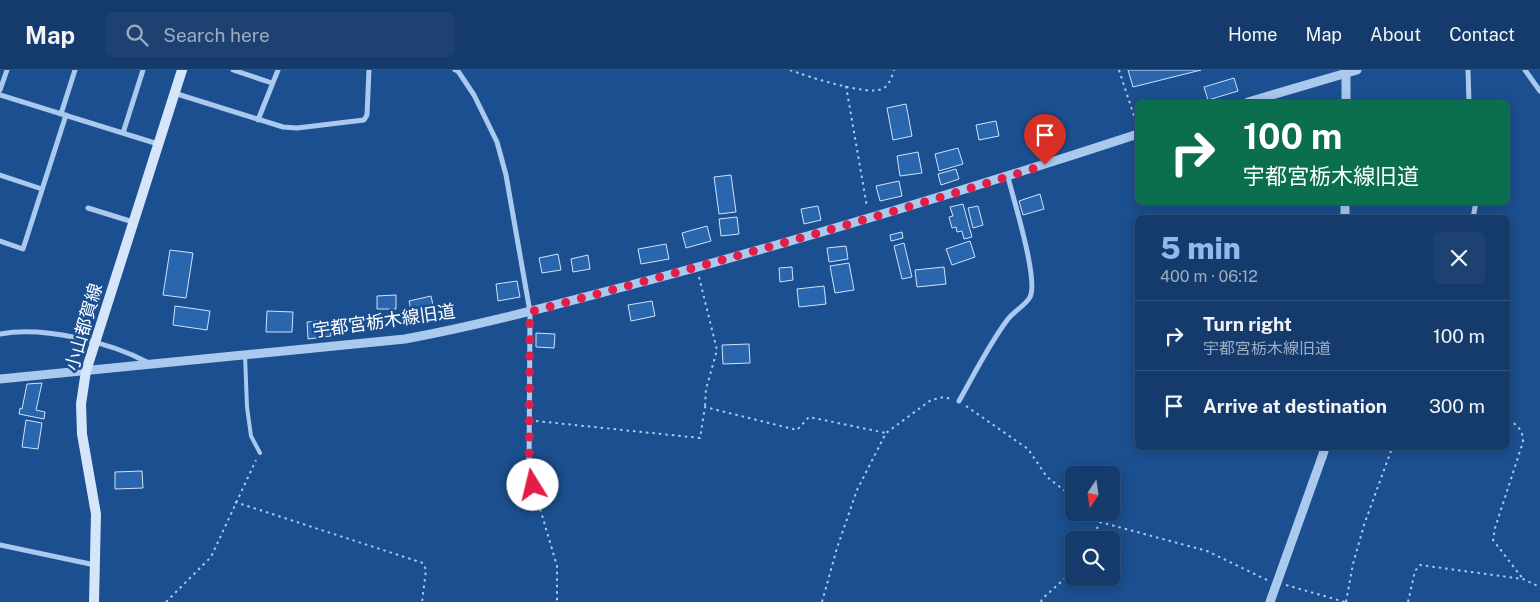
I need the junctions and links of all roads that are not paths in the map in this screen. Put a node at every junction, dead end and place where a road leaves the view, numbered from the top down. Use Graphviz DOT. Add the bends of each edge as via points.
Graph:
graph roads {
  1 [pos="7,70"];
  2 [pos="75,70"];
  3 [pos="144,70"];
  4 [pos="182,70"];
  5 [pos="233,70"];
  6 [pos="278,70"];
  7 [pos="370,70"];
  8 [pos="457,70"];
  9 [pos="1357,70"];
  10 [pos="1468,70"];
  11 [pos="1525,70"];
  12 [pos="1346,72"];
  13 [pos="272,83"];
  14 [pos="0,90"];
  15 [pos="1540,91"];
  16 [pos="174,93"];
  17 [pos="0,95"];
  18 [pos="1255,100"];
  19 [pos="1346,100"];
  20 [pos="1469,100"];
  21 [pos="64,114"];
  22 [pos="258,120"];
  23 [pos="123,133"];
  24 [pos="1135,135"];
  25 [pos="158,144"];
  26 [pos="0,175"];
  27 [pos="1008,177"];
  28 [pos="42,189"];
  29 [pos="88,208"];
  30 [pos="133,222"];
  31 [pos="0,241"];
  32 [pos="530,312"];
  33 [pos="0,334"];
  34 [pos="95,342"];
  35 [pos="245,354"];
  36 [pos="151,364"];
  37 [pos="86,371"];
  38 [pos="0,379"];
  39 [pos="959,401"];
  40 [pos="1324,452"];
  41 [pos="260,454"];
  42 [pos="529,471"];
  43 [pos="0,544"];
  44 [pos="95,565"];
  45 [pos="94,602"];
  46 [pos="1270,602"];
  1 -- 14 [label="street"];
  2 -- 21 [label="street"];
  3 -- 23 [label="street"];
  4 -- 16 [label="main road, 小山都賀線"];
  5 -- 13 [label="street"];
  6 -- 13 [label="street"];
  7 -- 22 [label="street" via="364,120 297,128"];
  8 -- 32 [label="street" via="474,95 497,142 506,175"];
  9 -- 12 [label="street"];
  10 -- 20 [label="street"];
  11 -- 15 [label="street"];
  12 -- 18 [label="street"];
  12 -- 19 [label="street"];
  13 -- 22 [label="street"];
  16 -- 22 [label="street"];
  16 -- 25 [label="main road, 小山都賀線"];
  17 -- 21 [label="street"];
  21 -- 23 [label="street"];
  21 -- 28 [label="street"];
  23 -- 25 [label="street"];
  24 -- 27 [label="street, 宇都宮栃木線旧道"];
  25 -- 30 [label="main road, 小山都賀線"];
  26 -- 28 [label="street"];
  27 -- 32 [label="street, 宇都宮栃木線旧道" via="869,219"];
  27 -- 39 [label="street" via="1032,282 1030,297 1010,316 994,339"];
  28 -- 31 [label="street" via="23,249"];
  29 -- 30 [label="street"];
  30 -- 34 [label="main road, 小山都賀線"];
  32 -- 35 [label="street, 宇都宮栃木線旧道" via="404,339"];
  32 -- 42 [label="street"];
  33 -- 34 [label="street" via="39,331"];
  34 -- 36 [label="street" via="129,352"];
  34 -- 37 [label="main road, 小山都賀線"];
  35 -- 36 [label="street, 宇都宮栃木線旧道"];
  35 -- 41 [label="lane" via="252,436"];
  36 -- 37 [label="street, 宇都宮栃木線旧道"];
  37 -- 38 [label="street, 宇都宮栃木線旧道"];
  37 -- 44 [label="main road, 小山都賀線" via="81,404 82,434 96,514"];
  40 -- 46 [label="street, bridge"];
  43 -- 44 [label="street"];
  44 -- 45 [label="main road, 小山都賀線"];
}
